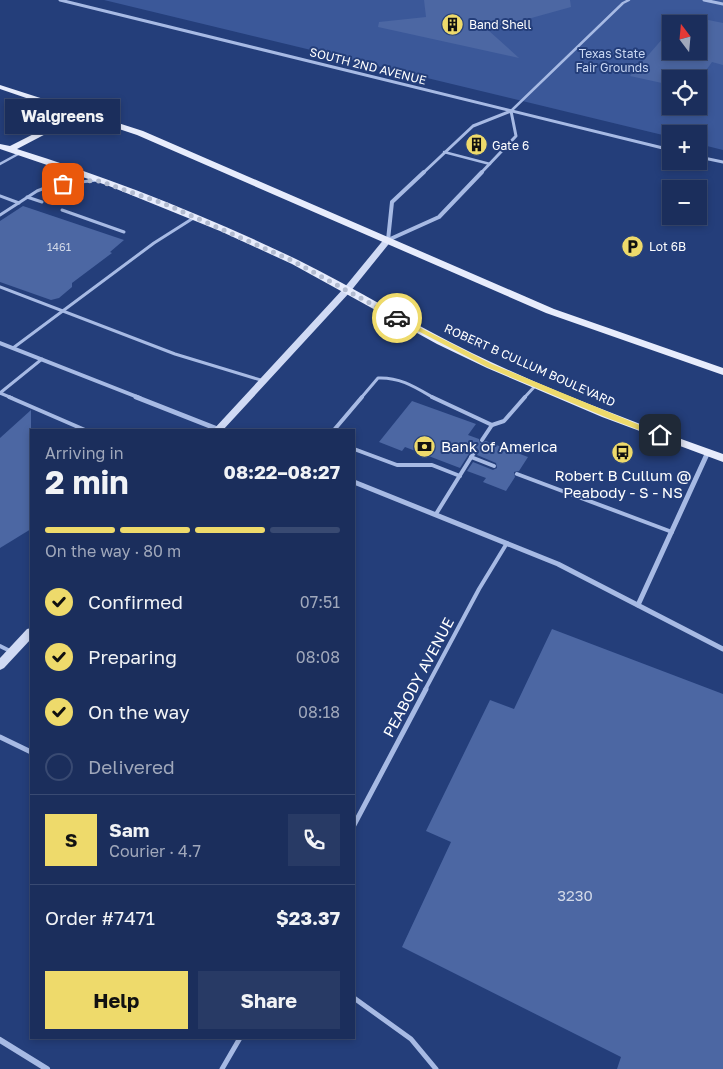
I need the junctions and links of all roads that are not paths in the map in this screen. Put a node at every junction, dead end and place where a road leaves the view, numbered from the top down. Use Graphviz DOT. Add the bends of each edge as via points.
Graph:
graph roads {
  1 [pos="60,0"];
  2 [pos="629,0"];
  3 [pos="704,0"];
  4 [pos="622,1"];
  5 [pos="723,4"];
  6 [pos="0,87"];
  7 [pos="512,111"];
  8 [pos="80,113"];
  9 [pos="0,146"];
  10 [pos="662,148"];
  11 [pos="11,149"];
  12 [pos="20,152"];
  13 [pos="444,152"];
  14 [pos="707,158"];
  15 [pos="723,162"];
  16 [pos="0,164"];
  17 [pos="490,164"];
  18 [pos="96,180"];
  19 [pos="0,196"];
  20 [pos="27,197"];
  21 [pos="42,202"];
  22 [pos="19,203"];
  23 [pos="62,210"];
  24 [pos="0,215"];
  25 [pos="195,217"];
  26 [pos="124,232"];
  27 [pos="388,240"];
  28 [pos="0,287"];
  29 [pos="347,290"];
  30 [pos="62,311"];
  31 [pos="1,344"];
  32 [pos="13,348"];
  33 [pos="42,359"];
  34 [pos="723,372"];
  35 [pos="264,381"];
  36 [pos="536,386"];
  37 [pos="0,393"];
  38 [pos="492,425"];
  39 [pos="83,429"];
  40 [pos="217,429"];
  41 [pos="220,429"];
  42 [pos="335,429"];
  43 [pos="482,440"];
  44 [pos="355,450"];
  45 [pos="475,451"];
  46 [pos="708,452"];
  47 [pos="471,457"];
  48 [pos="723,458"];
  49 [pos="494,466"];
  50 [pos="517,474"];
  51 [pos="460,476"];
  52 [pos="355,482"];
  53 [pos="436,514"];
  54 [pos="672,532"];
  55 [pos="507,543"];
  56 [pos="638,605"];
  57 [pos="30,633"];
  58 [pos="0,646"];
  59 [pos="723,649"];
  60 [pos="12,652"];
  61 [pos="0,665"];
  62 [pos="0,738"];
  63 [pos="30,752"];
  64 [pos="355,823"];
  65 [pos="355,999"];
  66 [pos="239,1039"];
  67 [pos="0,1040"];
  68 [pos="47,1069"];
  69 [pos="222,1069"];
  70 [pos="436,1069"];
  1 -- 7 [label="street, SOUTH 2ND AVENUE"];
  2 -- 4 [label="lane"];
  3 -- 5 [label="street"];
  4 -- 7 [label="lane"];
  6 -- 8 [label="main road"];
  7 -- 10 [label="street, SOUTH 2ND AVENUE"];
  7 -- 13 [label="street" via="473,126"];
  7 -- 17 [label="street" via="516,136"];
  8 -- 11 [label="main road"];
  8 -- 27 [label="main road" via="175,147"];
  9 -- 11 [label="main road, ROBERT B CULLUM BOULEVARD"];
  11 -- 12 [label="main road, ROBERT B CULLUM BOULEVARD"];
  12 -- 16 [label="lane"];
  12 -- 18 [label="main road, ROBERT B CULLUM BOULEVARD"];
  13 -- 17 [label="lane"];
  13 -- 27 [label="street" via="392,202"];
  14 -- 15 [label="street"];
  17 -- 27 [label="street" via="439,217"];
  18 -- 20 [label="lane" via="50,186"];
  18 -- 25 [label="main road, ROBERT B CULLUM BOULEVARD"];
  19 -- 22 [label="lane"];
  20 -- 21 [label="lane"];
  20 -- 22 [label="lane"];
  22 -- 24 [label="lane"];
  23 -- 26 [label="lane"];
  25 -- 29 [label="main road, ROBERT B CULLUM BOULEVARD" via="293,261"];
  25 -- 30 [label="lane"];
  27 -- 29 [label="main road"];
  27 -- 34 [label="main road" via="550,310"];
  28 -- 30 [label="lane"];
  29 -- 35 [label="main road"];
  29 -- 36 [label="main road, ROBERT B CULLUM BOULEVARD" via="423,332"];
  30 -- 32 [label="lane"];
  30 -- 35 [label="lane" via="175,354"];
  31 -- 32 [label="street"];
  32 -- 33 [label="street"];
  33 -- 37 [label="lane"];
  33 -- 40 [label="street"];
  35 -- 41 [label="main road"];
  36 -- 38 [label="lane" via="504,421"];
  36 -- 46 [label="main road, ROBERT B CULLUM BOULEVARD"];
  37 -- 39 [label="lane"];
  38 -- 42 [label="lane" via="392,376 378,378"];
  38 -- 43 [label="lane"];
  44 -- 51 [label="lane" via="397,465 432,465"];
  45 -- 47 [label="lane"];
  46 -- 48 [label="main road, ROBERT B CULLUM BOULEVARD"];
  46 -- 54 [label="street"];
  47 -- 49 [label="lane"];
  47 -- 51 [label="lane"];
  50 -- 54 [label="lane"];
  51 -- 53 [label="lane"];
  52 -- 53 [label="street"];
  53 -- 55 [label="street"];
  54 -- 56 [label="street"];
  55 -- 56 [label="street" via="558,564"];
  55 -- 64 [label="lane, PEABODY AVENUE" via="479,589"];
  56 -- 59 [label="street"];
  57 -- 60 [label="main road"];
  58 -- 60 [label="lane"];
  60 -- 61 [label="main road"];
  62 -- 63 [label="lane"];
  65 -- 70 [label="lane" via="411,1039"];
  66 -- 69 [label="lane"];
  67 -- 68 [label="street"];
}
